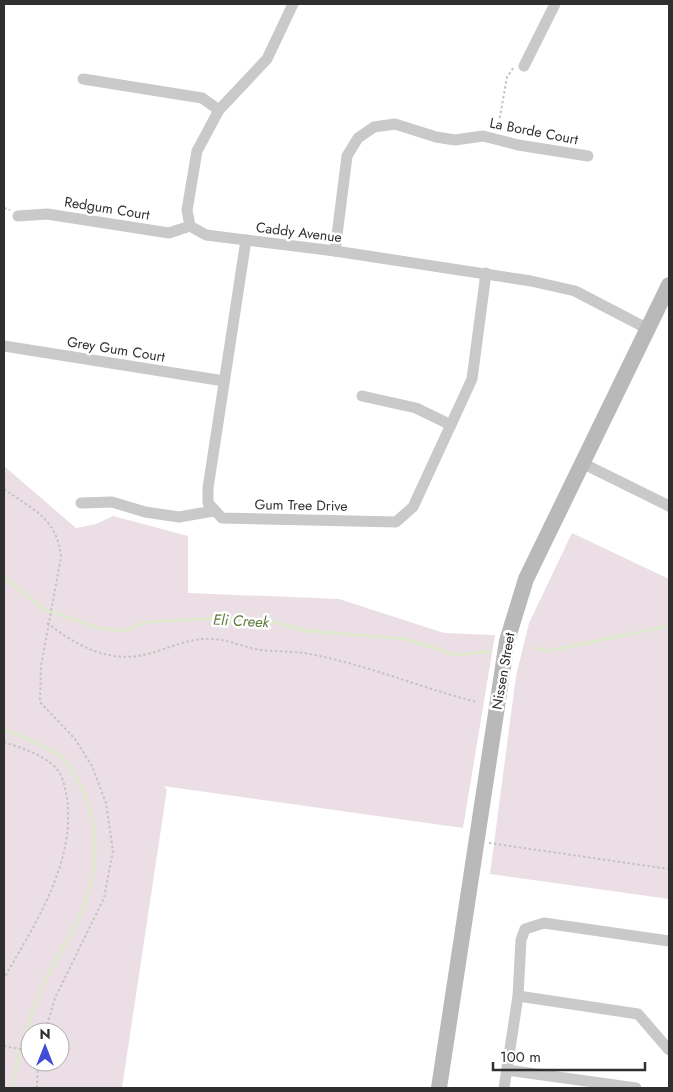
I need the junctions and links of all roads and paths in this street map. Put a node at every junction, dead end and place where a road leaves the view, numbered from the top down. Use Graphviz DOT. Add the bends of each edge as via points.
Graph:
graph roads {
  1 [pos="293,4"];
  2 [pos="555,4"];
  3 [pos="524,66"];
  4 [pos="83,79"];
  5 [pos="219,110"];
  6 [pos="496,139"];
  7 [pos="588,156"];
  8 [pos="18,216"];
  9 [pos="190,226"];
  10 [pos="246,240"];
  11 [pos="335,251"];
  12 [pos="486,273"];
  13 [pos="669,285"];
  14 [pos="648,329"];
  15 [pos="4,346"];
  16 [pos="224,381"];
  17 [pos="362,396"];
  18 [pos="451,425"];
  19 [pos="582,463"];
  20 [pos="4,489"];
  21 [pos="81,503"];
  22 [pos="669,506"];
  23 [pos="214,511"];
  24 [pos="47,623"];
  25 [pos="478,702"];
  26 [pos="4,742"];
  27 [pos="488,844"];
  28 [pos="669,869"];
  29 [pos="669,941"];
  30 [pos="4,978"];
  31 [pos="518,996"];
  32 [pos="48,1022"];
  33 [pos="4,1046"];
  34 [pos="20,1049"];
  35 [pos="669,1050"];
  36 [pos="507,1070"];
  37 [pos="38,1072"];
  38 [pos="37,1088"];
  39 [pos="439,1088"];
  40 [pos="504,1088"];
  41 [pos="636,1088"];
  1 -- 5 [label="street" via="267,59"];
  2 -- 3 [label="street"];
  3 -- 6 [label="path" via="512,67 507,77"];
  4 -- 5 [label="street" via="202,98"];
  5 -- 9 [label="street" via="197,151 187,210"];
  6 -- 7 [label="street, La Borde Court"];
  6 -- 11 [label="street, La Borde Court" via="483,136 455,140 395,124 374,127 358,138 346,156"];
  8 -- 9 [label="street, Redgum Court" via="47,214 169,233"];
  9 -- 10 [label="street, Caddy Avenue" via="206,235"];
  10 -- 11 [label="street, Caddy Avenue"];
  10 -- 16 [label="street"];
  11 -- 12 [label="street, Caddy Avenue"];
  12 -- 14 [label="street, Caddy Avenue" via="575,291"];
  12 -- 18 [label="street, Gum Tree Drive" via="472,379"];
  13 -- 14 [label="street, Nissen Street"];
  14 -- 19 [label="street, Nissen Street"];
  15 -- 16 [label="street, Grey Gum Court"];
  16 -- 23 [label="street" via="208,488 208,503"];
  17 -- 18 [label="street" via="416,408"];
  18 -- 23 [label="street, Gum Tree Drive" via="413,507 396,522 222,518"];
  19 -- 22 [label="street"];
  19 -- 39 [label="street, Nissen Street" via="526,579 507,641"];
  20 -- 24 [label="path" via="49,522 56,533 61,557"];
  21 -- 23 [label="street" via="112,502 145,512 179,517"];
  24 -- 25 [label="path" via="63,636 103,656 126,658 175,644 213,639 237,642 260,650 294,651 342,661"];
  24 -- 32 [label="path" via="40,702 75,739 92,766 106,803 113,851 104,898 55,998"];
  26 -- 30 [label="path" via="56,767 66,793 68,829 56,879 32,931"];
  27 -- 28 [label="path"];
  29 -- 31 [label="street" via="534,924 525,929 521,940"];
  31 -- 35 [label="street" via="638,1014"];
  31 -- 36 [label="street"];
  33 -- 34 [label="path"];
  36 -- 40 [label="street"];
  36 -- 41 [label="street"];
  37 -- 38 [label="path"];
}
